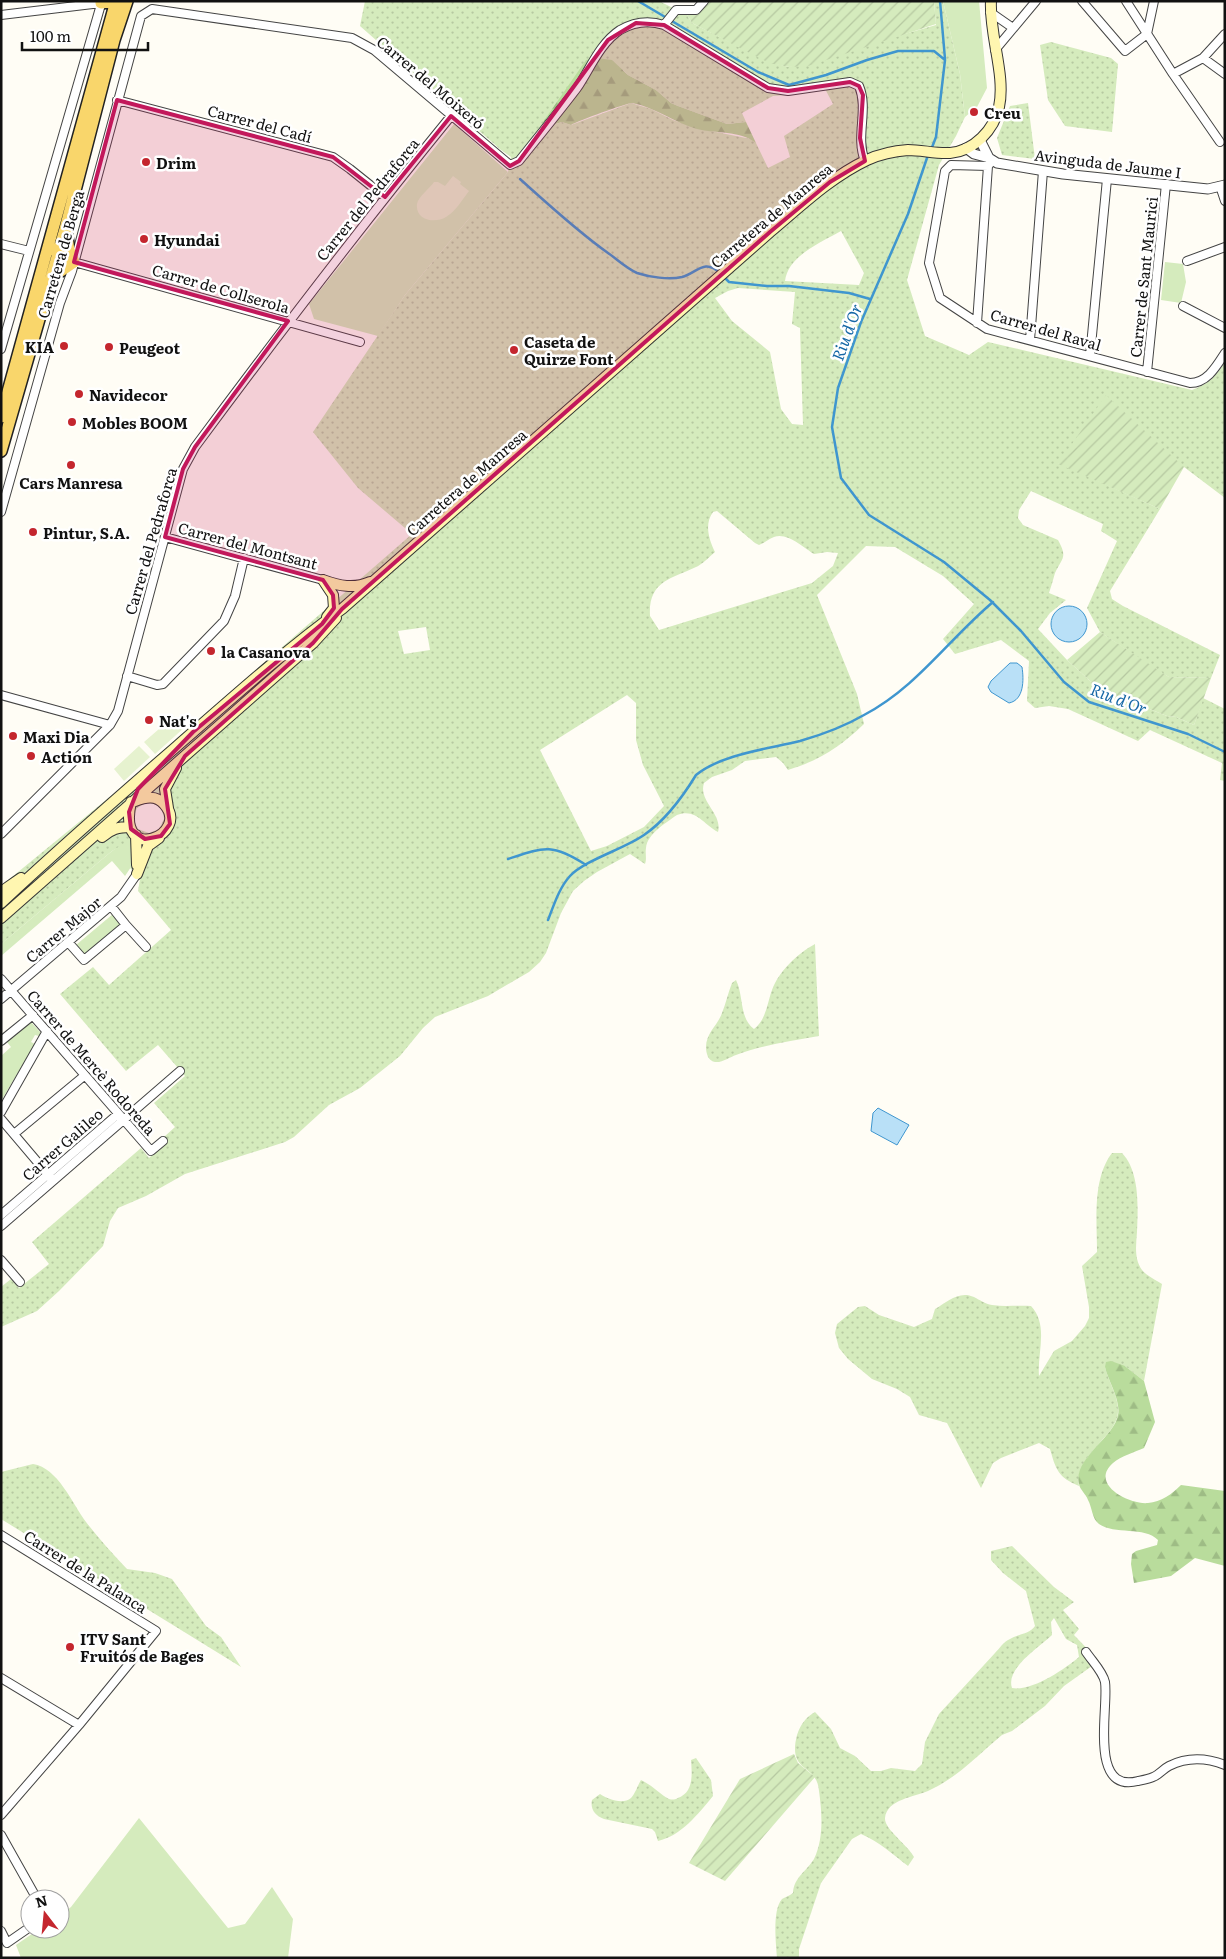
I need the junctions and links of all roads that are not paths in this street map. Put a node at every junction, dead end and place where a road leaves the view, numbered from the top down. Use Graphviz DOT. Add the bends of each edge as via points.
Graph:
graph roads {
  1 [pos="127,1"];
  2 [pos="704,1"];
  3 [pos="1036,1"];
  4 [pos="1082,1"];
  5 [pos="1126,1"];
  6 [pos="1154,1"];
  7 [pos="102,2"];
  8 [pos="116,4"];
  9 [pos="991,7"];
  10 [pos="152,9"];
  11 [pos="1,15"];
  12 [pos="665,24"];
  13 [pos="1013,28"];
  14 [pos="1147,34"];
  15 [pos="1225,34"];
  16 [pos="114,40"];
  17 [pos="995,50"];
  18 [pos="1203,58"];
  19 [pos="1173,74"];
  20 [pos="1225,74"];
  21 [pos="117,100"];
  22 [pos="451,116"];
  23 [pos="980,140"];
  24 [pos="1220,142"];
  25 [pos="77,143"];
  26 [pos="966,148"];
  27 [pos="866,161"];
  28 [pos="990,162"];
  29 [pos="1044,171"];
  30 [pos="1107,178"];
  31 [pos="1166,184"];
  32 [pos="1223,185"];
  33 [pos="385,197"];
  34 [pos="1225,201"];
  35 [pos="65,229"];
  36 [pos="1,244"];
  37 [pos="1225,247"];
  38 [pos="69,250"];
  39 [pos="29,251"];
  40 [pos="57,253"];
  41 [pos="1188,262"];
  42 [pos="71,264"];
  43 [pos="44,301"];
  44 [pos="1183,306"];
  45 [pos="30,315"];
  46 [pos="288,321"];
  47 [pos="977,323"];
  48 [pos="1225,328"];
  49 [pos="1030,340"];
  50 [pos="360,342"];
  51 [pos="1,349"];
  52 [pos="1225,353"];
  53 [pos="1090,356"];
  54 [pos="1147,372"];
  55 [pos="1,418"];
  56 [pos="1,451"];
  57 [pos="1,512"];
  58 [pos="165,537"];
  59 [pos="244,558"];
  60 [pos="323,580"];
  61 [pos="376,580"];
  62 [pos="342,609"];
  63 [pos="322,624"];
  64 [pos="127,676"];
  65 [pos="1,695"];
  66 [pos="110,725"];
  67 [pos="193,732"];
  68 [pos="185,756"];
  69 [pos="131,802"];
  70 [pos="168,809"];
  71 [pos="133,831"];
  72 [pos="1,834"];
  73 [pos="161,836"];
  74 [pos="76,853"];
  75 [pos="53,855"];
  76 [pos="137,874"];
  77 [pos="1,892"];
  78 [pos="1,903"];
  79 [pos="111,906"];
  80 [pos="1,918"];
  81 [pos="126,925"];
  82 [pos="68,942"];
  83 [pos="146,948"];
  84 [pos="1,979"];
  85 [pos="12,990"];
  86 [pos="1,999"];
  87 [pos="33,1015"];
  88 [pos="47,1031"];
  89 [pos="1,1041"];
  90 [pos="180,1071"];
  91 [pos="84,1076"];
  92 [pos="1,1112"];
  93 [pos="121,1118"];
  94 [pos="1,1119"];
  95 [pos="14,1134"];
  96 [pos="163,1141"];
  97 [pos="51,1178"];
  98 [pos="1,1215"];
  99 [pos="1,1226"];
  100 [pos="1,1260"];
  101 [pos="20,1282"];
  102 [pos="1,1535"];
  103 [pos="1086,1652"];
  104 [pos="1,1678"];
  105 [pos="80,1725"];
  106 [pos="1225,1765"];
  107 [pos="1,1816"];
  108 [pos="1,1835"];
  109 [pos="31,1889"];
  110 [pos="1,1931"];
  111 [pos="20,1934"];
  1 -- 16 [label="main road"];
  2 -- 12 [label="street" via="696,10 673,12"];
  3 -- 13 [label="street"];
  4 -- 14 [label="street" via="1125,51"];
  5 -- 14 [label="street"];
  6 -- 14 [label="street"];
  7 -- 8 [label="main road"];
  7 -- 11 [label="street"];
  7 -- 39 [label="street, Carretera de Berga"];
  8 -- 16 [label="main road" via="119,9"];
  8 -- 25 [label="main road"];
  9 -- 13 [label="street"];
  9 -- 17 [label="main road"];
  10 -- 21 [label="street, Carretera de Berga" via="141,16"];
  10 -- 22 [label="street, Carrer del Moixeró" via="352,38 374,50"];
  12 -- 22 [label="street, Carrer del Moixeró" via="636,23 608,40 572,94 524,156 511,164"];
  12 -- 27 [label="street" via="768,88 788,91 850,82 859,86 863,95 860,138"];
  13 -- 17 [label="street"];
  14 -- 19 [label="street"];
  15 -- 18 [label="street"];
  16 -- 35 [label="main road"];
  17 -- 23 [label="main road" via="1000,101 987,133"];
  18 -- 19 [label="street"];
  18 -- 20 [label="street"];
  19 -- 24 [label="street"];
  21 -- 33 [label="street, Carrer del Cadí" via="333,158"];
  21 -- 42 [label="street, Carretera de Berga"];
  22 -- 33 [label="street, Carrer del Pedraforca"];
  23 -- 26 [label="main road"];
  23 -- 28 [label="street"];
  25 -- 40 [label="main road" via="77,163 54,246"];
  25 -- 45 [label="main road"];
  26 -- 27 [label="main road, Carretera de Manresa" via="950,153 890,152"];
  26 -- 28 [label="street"];
  27 -- 61 [label="main road, Carretera de Manresa" via="830,182 727,270"];
  28 -- 29 [label="street, Avinguda de Jaume I"];
  28 -- 47 [label="street"];
  28 -- 47 [label="street, Carrer del Raval" via="951,165 945,170 929,263 940,298"];
  29 -- 30 [label="street, Avinguda de Jaume I"];
  29 -- 49 [label="street"];
  30 -- 31 [label="street, Avinguda de Jaume I"];
  30 -- 53 [label="street"];
  31 -- 32 [label="street, Avinguda de Jaume I" via="1208,189"];
  31 -- 54 [label="street, Carrer de Sant Maurici"];
  32 -- 34 [label="street"];
  33 -- 46 [label="street, Carrer del Pedraforca"];
  35 -- 38 [label="main road"];
  35 -- 40 [label="main road"];
  36 -- 39 [label="street"];
  37 -- 41 [label="street"];
  38 -- 40 [label="main road"];
  38 -- 42 [label="main road"];
  39 -- 51 [label="street, Carretera de Berga"];
  40 -- 42 [label="main road" via="60,260"];
  40 -- 43 [label="main road"];
  40 -- 45 [label="main road" via="50,256 38,301"];
  42 -- 43 [label="main road" via="55,277"];
  42 -- 46 [label="street, Carrer de Collserola"];
  42 -- 57 [label="street, Carretera de Berga"];
  43 -- 56 [label="main road"];
  44 -- 48 [label="street"];
  45 -- 55 [label="main road"];
  46 -- 50 [label="street, Carrer de Collserola"];
  46 -- 58 [label="street, Carrer del Pedraforca" via="195,447 183,470"];
  47 -- 49 [label="street, Carrer del Raval" via="992,331"];
  49 -- 53 [label="street, Carrer del Raval"];
  52 -- 54 [label="street, Carrer del Raval" via="1200,383"];
  53 -- 54 [label="street, Carrer del Raval"];
  58 -- 59 [label="street, Carrer del Montsant"];
  58 -- 64 [label="street, Carrer del Pedraforca"];
  59 -- 60 [label="street, Carrer del Montsant"];
  59 -- 64 [label="street" via="235,596 224,621 163,684"];
  60 -- 61 [label="main road" via="351,587"];
  60 -- 63 [label="main road" via="333,596 334,608"];
  61 -- 62 [label="main road, Carretera de Manresa"];
  62 -- 63 [label="main road, Carretera de Manresa"];
  62 -- 68 [label="main road" via="313,643"];
  63 -- 67 [label="main road, Carretera de Manresa"];
  64 -- 66 [label="street, Carrer del Pedraforca" via="118,711"];
  65 -- 66 [label="street"];
  66 -- 72 [label="street, Carrer del Pedraforca"];
  67 -- 69 [label="main road" via="138,789"];
  67 -- 75 [label="main road, Carretera de Manresa"];
  68 -- 69 [label="main road"];
  68 -- 70 [label="main road" via="165,789"];
  69 -- 70 [label="main road" via="151,797"];
  69 -- 71 [label="main road" via="128,817"];
  69 -- 74 [label="main road"];
  69 -- 75 [label="main road" via="121,804 90,831"];
  70 -- 73 [label="main road" via="170,824"];
  71 -- 73 [label="main road" via="145,839"];
  71 -- 74 [label="main road" via="120,827 110,830"];
  71 -- 76 [label="main road"];
  73 -- 76 [label="main road" via="148,846"];
  74 -- 80 [label="main road"];
  75 -- 77 [label="main road"];
  75 -- 78 [label="main road"];
  76 -- 79 [label="street, Carrer Major"];
  79 -- 81 [label="street"];
  79 -- 82 [label="street, Carrer Major"];
  81 -- 82 [label="street" via="84,960"];
  81 -- 83 [label="street"];
  82 -- 85 [label="street, Carrer Major"];
  84 -- 85 [label="street, Carrer de Mercè Rodoreda"];
  85 -- 86 [label="street, Carrer Major"];
  85 -- 87 [label="street, Carrer de Mercè Rodoreda"];
  87 -- 88 [label="street, Carrer de Mercè Rodoreda"];
  87 -- 89 [label="street"];
  88 -- 91 [label="street, Carrer de Mercè Rodoreda"];
  88 -- 92 [label="street"];
  90 -- 93 [label="street, Carrer Galileo"];
  91 -- 93 [label="street, Carrer de Mercè Rodoreda"];
  91 -- 95 [label="street"];
  93 -- 96 [label="street, Carrer de Mercè Rodoreda" via="151,1151"];
  93 -- 97 [label="street, Carrer Galileo"];
  94 -- 95 [label="street"];
  95 -- 97 [label="street"];
  97 -- 98 [label="street, Carrer Galileo"];
  97 -- 99 [label="street"];
  100 -- 101 [label="street"];
  102 -- 105 [label="street, Carrer de la Palanca" via="156,1631"];
  103 -- 106 [label="street" via="1105,1680 1103,1746 1110,1771 1118,1781 1132,1783 1153,1778 1170,1766 1191,1760 1209,1759"];
  104 -- 105 [label="street"];
  105 -- 107 [label="street"];
  108 -- 109 [label="street"];
  110 -- 111 [label="street" via="8,1943"];
}
